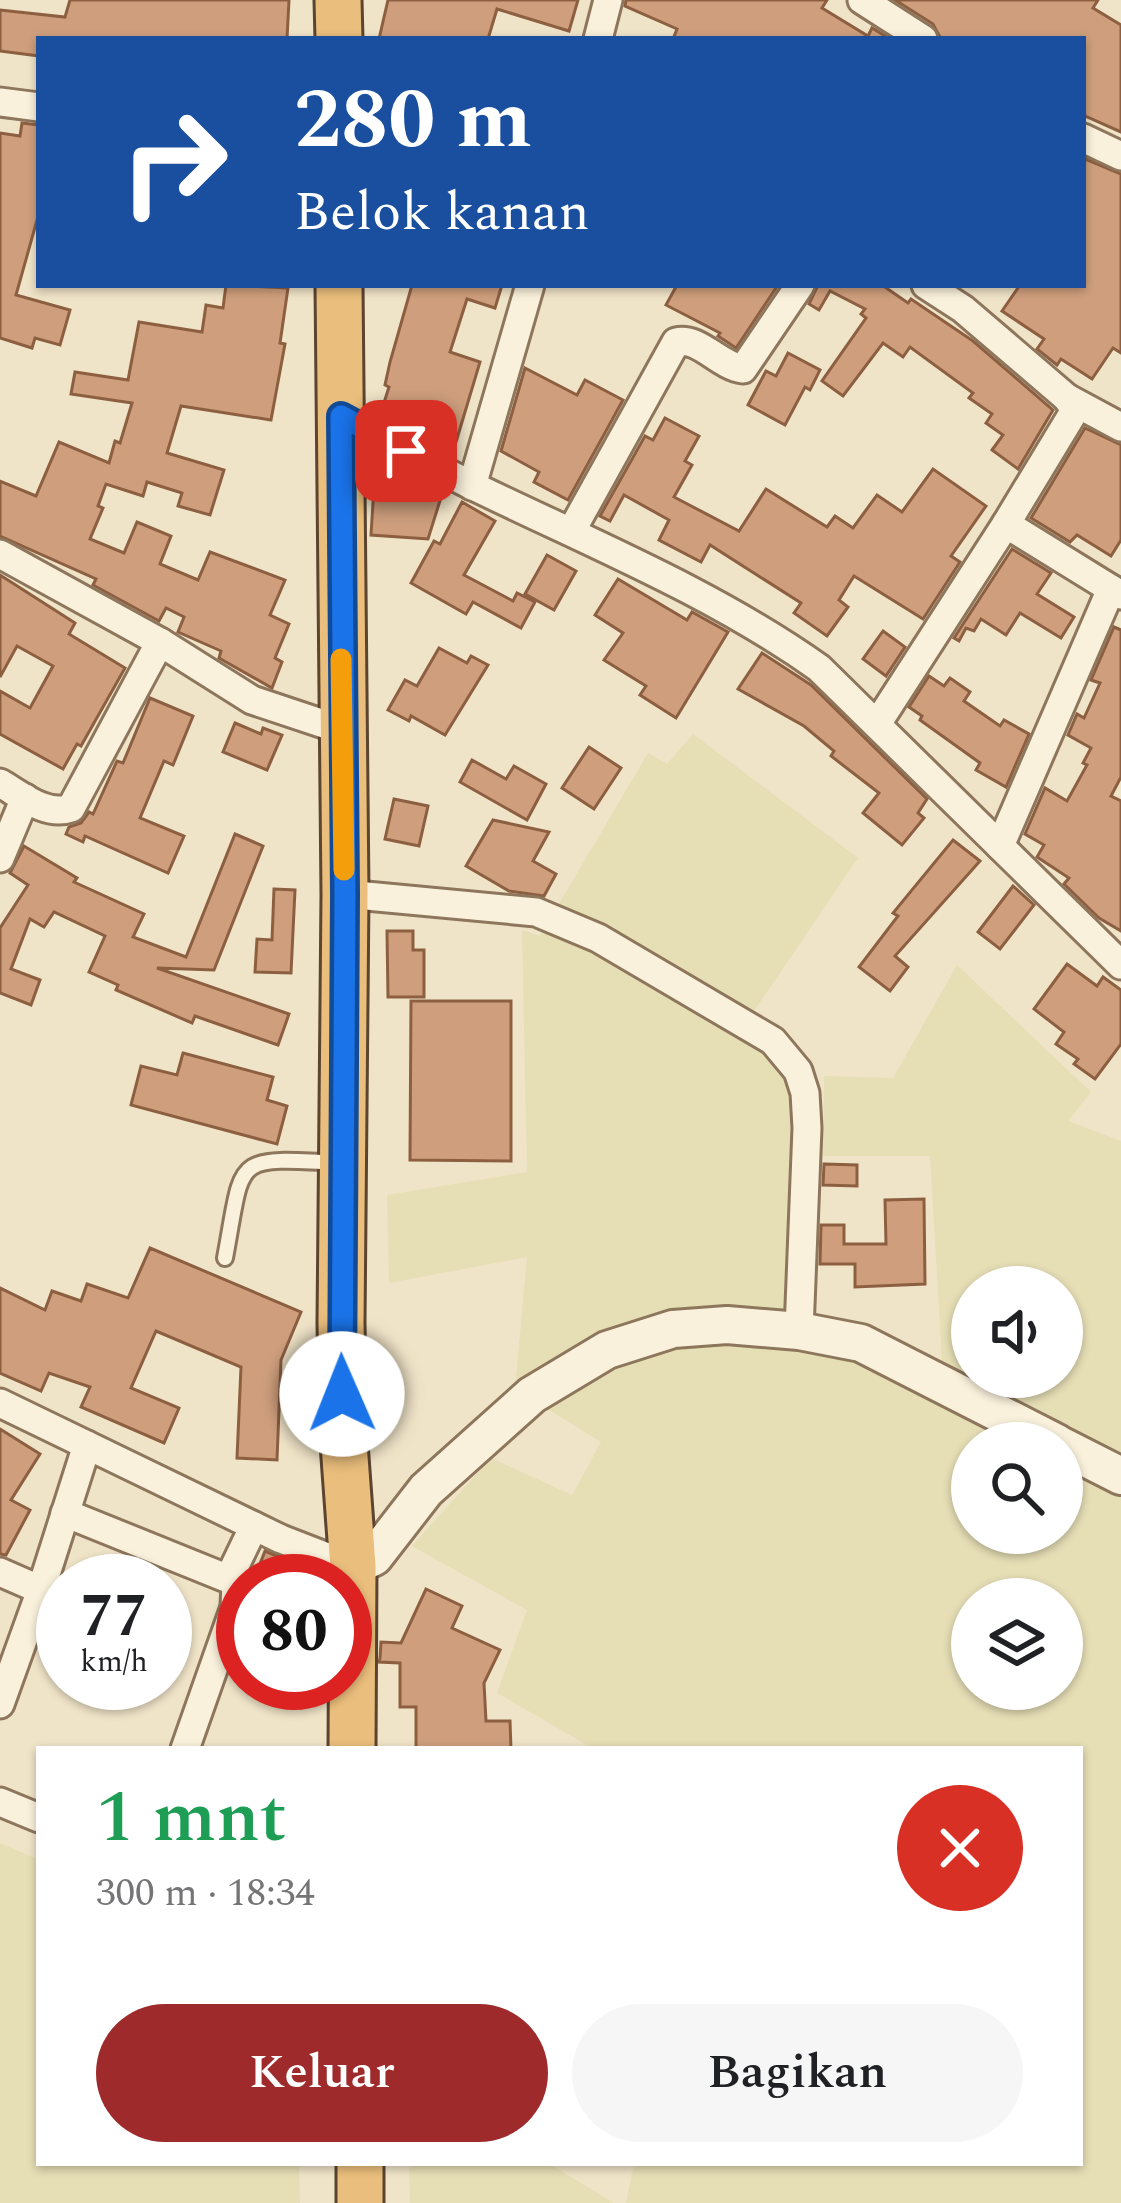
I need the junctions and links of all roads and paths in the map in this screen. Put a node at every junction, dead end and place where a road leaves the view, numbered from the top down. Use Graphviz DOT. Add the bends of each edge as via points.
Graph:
graph roads {
  1 [pos="338,0"];
  2 [pos="608,0"];
  3 [pos="862,0"];
  4 [pos="339,36"];
  5 [pos="599,36"];
  6 [pos="918,36"];
  7 [pos="0,102"];
  8 [pos="36,107"];
  9 [pos="1086,138"];
  10 [pos="1121,156"];
  11 [pos="339,288"];
  12 [pos="529,288"];
  13 [pos="798,288"];
  14 [pos="937,288"];
  15 [pos="970,297"];
  16 [pos="1067,398"];
  17 [pos="341,416"];
  18 [pos="1121,427"];
  19 [pos="472,486"];
  20 [pos="1006,524"];
  21 [pos="572,530"];
  22 [pos="0,554"];
  23 [pos="1116,592"];
  24 [pos="160,643"];
  25 [pos="877,724"];
  26 [pos="342,730"];
  27 [pos="0,783"];
  28 [pos="25,798"];
  29 [pos="1000,846"];
  30 [pos="0,858"];
  31 [pos="345,894"];
  32 [pos="1121,965"];
  33 [pos="343,1163"];
  34 [pos="226,1258"];
  35 [pos="799,1330"];
  36 [pos="0,1403"];
  37 [pos="1016,1422"];
  38 [pos="87,1445"];
  39 [pos="1083,1456"];
  40 [pos="1121,1476"];
  41 [pos="65,1513"];
  42 [pos="254,1526"];
  43 [pos="52,1554"];
  44 [pos="241,1554"];
  45 [pos="322,1554"];
  46 [pos="352,1554"];
  47 [pos="372,1558"];
  48 [pos="0,1572"];
  49 [pos="216,1573"];
  50 [pos="36,1588"];
  51 [pos="36,1604"];
  52 [pos="216,1658"];
  53 [pos="0,1704"];
  54 [pos="352,1710"];
  55 [pos="185,1746"];
  56 [pos="352,1746"];
  57 [pos="0,1802"];
  58 [pos="36,1817"];
  59 [pos="360,2166"];
  60 [pos="360,2203"];
  1 -- 4 [label="highway"];
  2 -- 5 [label="street"];
  3 -- 6 [label="street"];
  7 -- 8 [label="street"];
  9 -- 10 [label="street"];
  11 -- 17 [label="highway"];
  12 -- 19 [label="street"];
  13 -- 21 [label="street" via="742,369 688,340 676,342"];
  14 -- 15 [label="street"];
  15 -- 16 [label="street"];
  16 -- 18 [label="street"];
  16 -- 20 [label="street" via="1073,416"];
  17 -- 19 [label="street"];
  17 -- 26 [label="highway"];
  19 -- 21 [label="street"];
  20 -- 23 [label="street"];
  20 -- 25 [label="street"];
  21 -- 25 [label="street" via="783,642"];
  22 -- 24 [label="street"];
  23 -- 29 [label="street"];
  24 -- 26 [label="street" via="252,700"];
  24 -- 28 [label="street" via="70,808 56,812"];
  25 -- 29 [label="street"];
  26 -- 31 [label="highway"];
  27 -- 28 [label="street"];
  28 -- 30 [label="street"];
  29 -- 32 [label="street"];
  31 -- 33 [label="highway"];
  31 -- 35 [label="street" via="536,913 598,938 773,1041 805,1093"];
  33 -- 34 [label="lane" via="278,1160 247,1168"];
  33 -- 46 [label="highway" via="343,1430"];
  35 -- 37 [label="street" via="861,1343"];
  35 -- 47 [label="street" via="673,1328 607,1350 532,1395 426,1490"];
  36 -- 38 [label="street"];
  38 -- 41 [label="street"];
  38 -- 42 [label="street"];
  39 -- 40 [label="street"];
  41 -- 43 [label="street"];
  41 -- 49 [label="street"];
  42 -- 44 [label="street"];
  42 -- 45 [label="street"];
  48 -- 50 [label="street"];
  51 -- 53 [label="street"];
  52 -- 55 [label="street"];
  54 -- 56 [label="highway"];
  57 -- 58 [label="street"];
  59 -- 60 [label="highway"];
}
